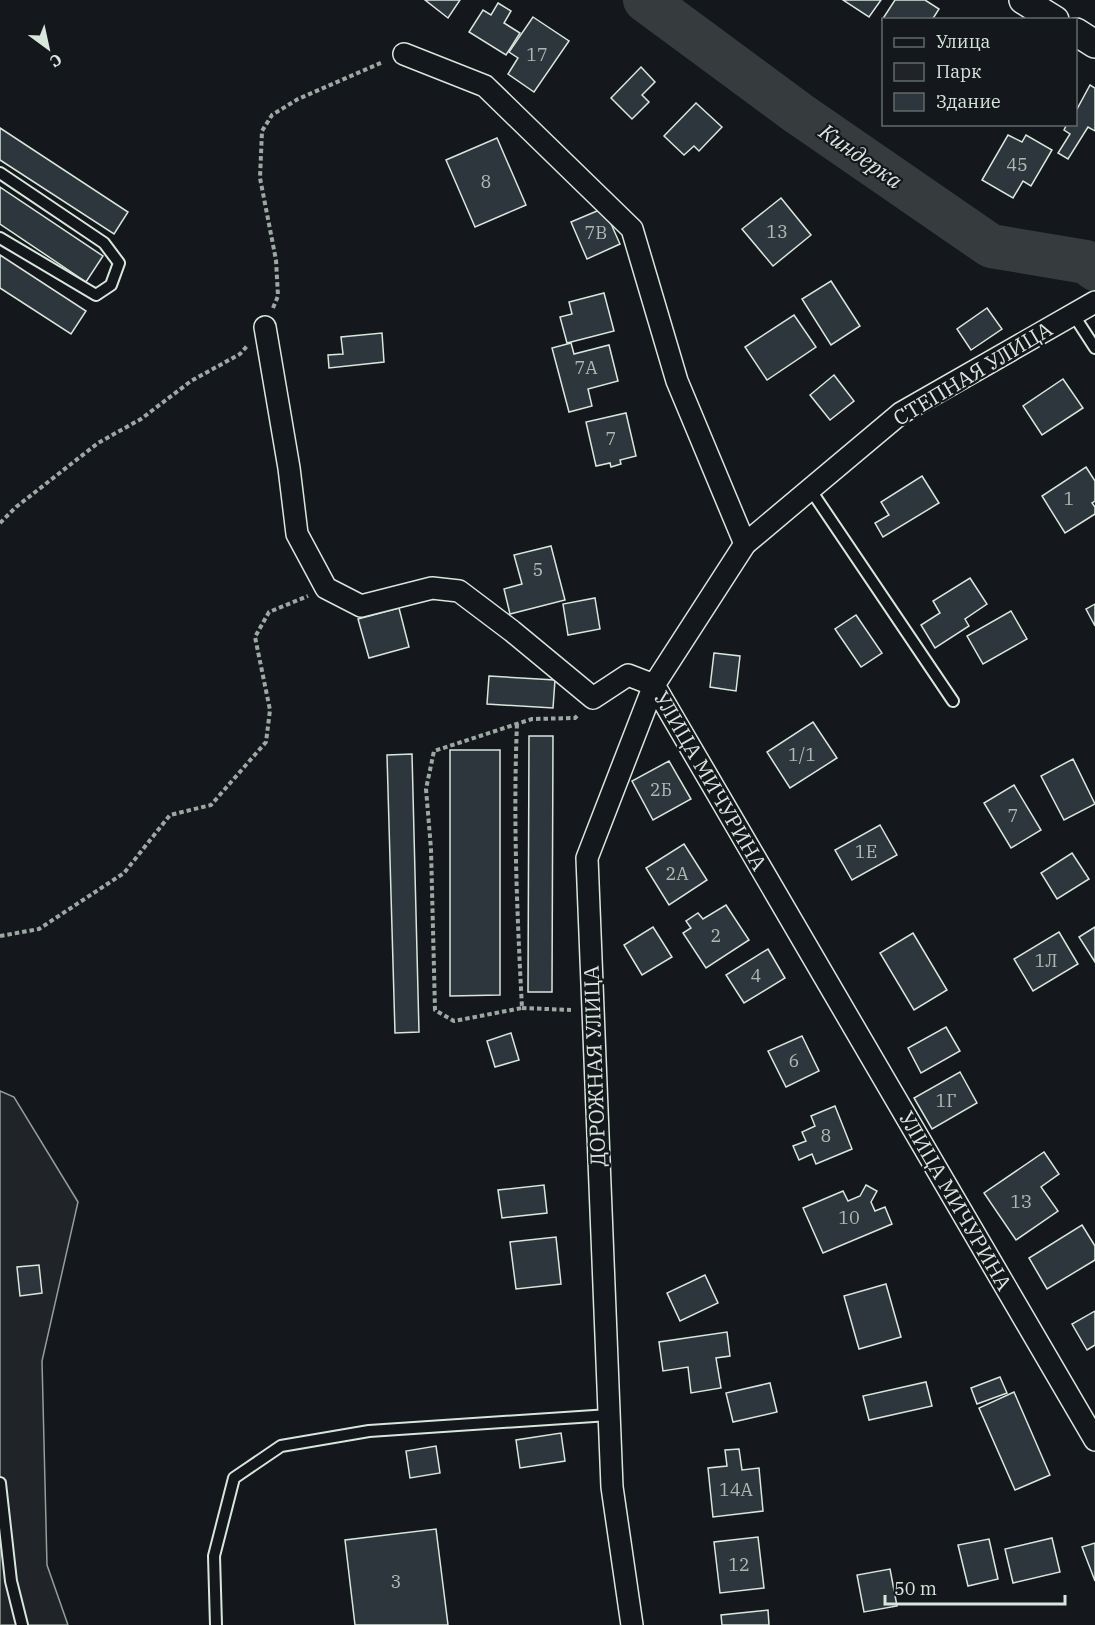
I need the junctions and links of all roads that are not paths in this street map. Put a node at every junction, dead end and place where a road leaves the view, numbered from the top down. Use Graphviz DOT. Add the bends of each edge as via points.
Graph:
graph roads {
  1 [pos="1023,0"];
  2 [pos="1052,18"];
  3 [pos="1077,33"];
  4 [pos="1095,44"];
  5 [pos="404,54"];
  6 [pos="0,173"];
  7 [pos="0,238"];
  8 [pos="1095,302"];
  9 [pos="1073,314"];
  10 [pos="265,327"];
  11 [pos="1095,348"];
  12 [pos="810,489"];
  13 [pos="745,544"];
  14 [pos="654,685"];
  15 [pos="953,700"];
  16 [pos="609,1415"];
  17 [pos="1095,1440"];
  18 [pos="0,1483"];
  19 [pos="22,1625"];
  20 [pos="216,1625"];
  21 [pos="632,1625"];
  1 -- 2 [label="street"];
  3 -- 4 [label="street"];
  5 -- 13 [label="street" via="486,86 632,229 677,381"];
  6 -- 7 [label="lane" via="104,243 119,262 111,285 96,295"];
  8 -- 9 [label="street, СТЕПНАЯ УЛИЦА"];
  9 -- 11 [label="lane"];
  9 -- 12 [label="street, СТЕПНАЯ УЛИЦА" via="901,413"];
  10 -- 14 [label="street, УЛИЦА МИЧУРИНА" via="297,534 326,588 361,606 432,588 459,591 593,698 628,675"];
  12 -- 13 [label="street, СТЕПНАЯ УЛИЦА"];
  12 -- 15 [label="lane"];
  13 -- 14 [label="street, ДОРОЖНАЯ УЛИЦА"];
  14 -- 16 [label="street, ДОРОЖНАЯ УЛИЦА" via="587,858"];
  14 -- 17 [label="street, УЛИЦА МИЧУРИНА"];
  16 -- 20 [label="lane" via="369,1431 281,1446 234,1478 214,1556"];
  16 -- 21 [label="street, ДОРОЖНАЯ УЛИЦА" via="612,1487"];
  18 -- 19 [label="lane" via="11,1581"];
}
